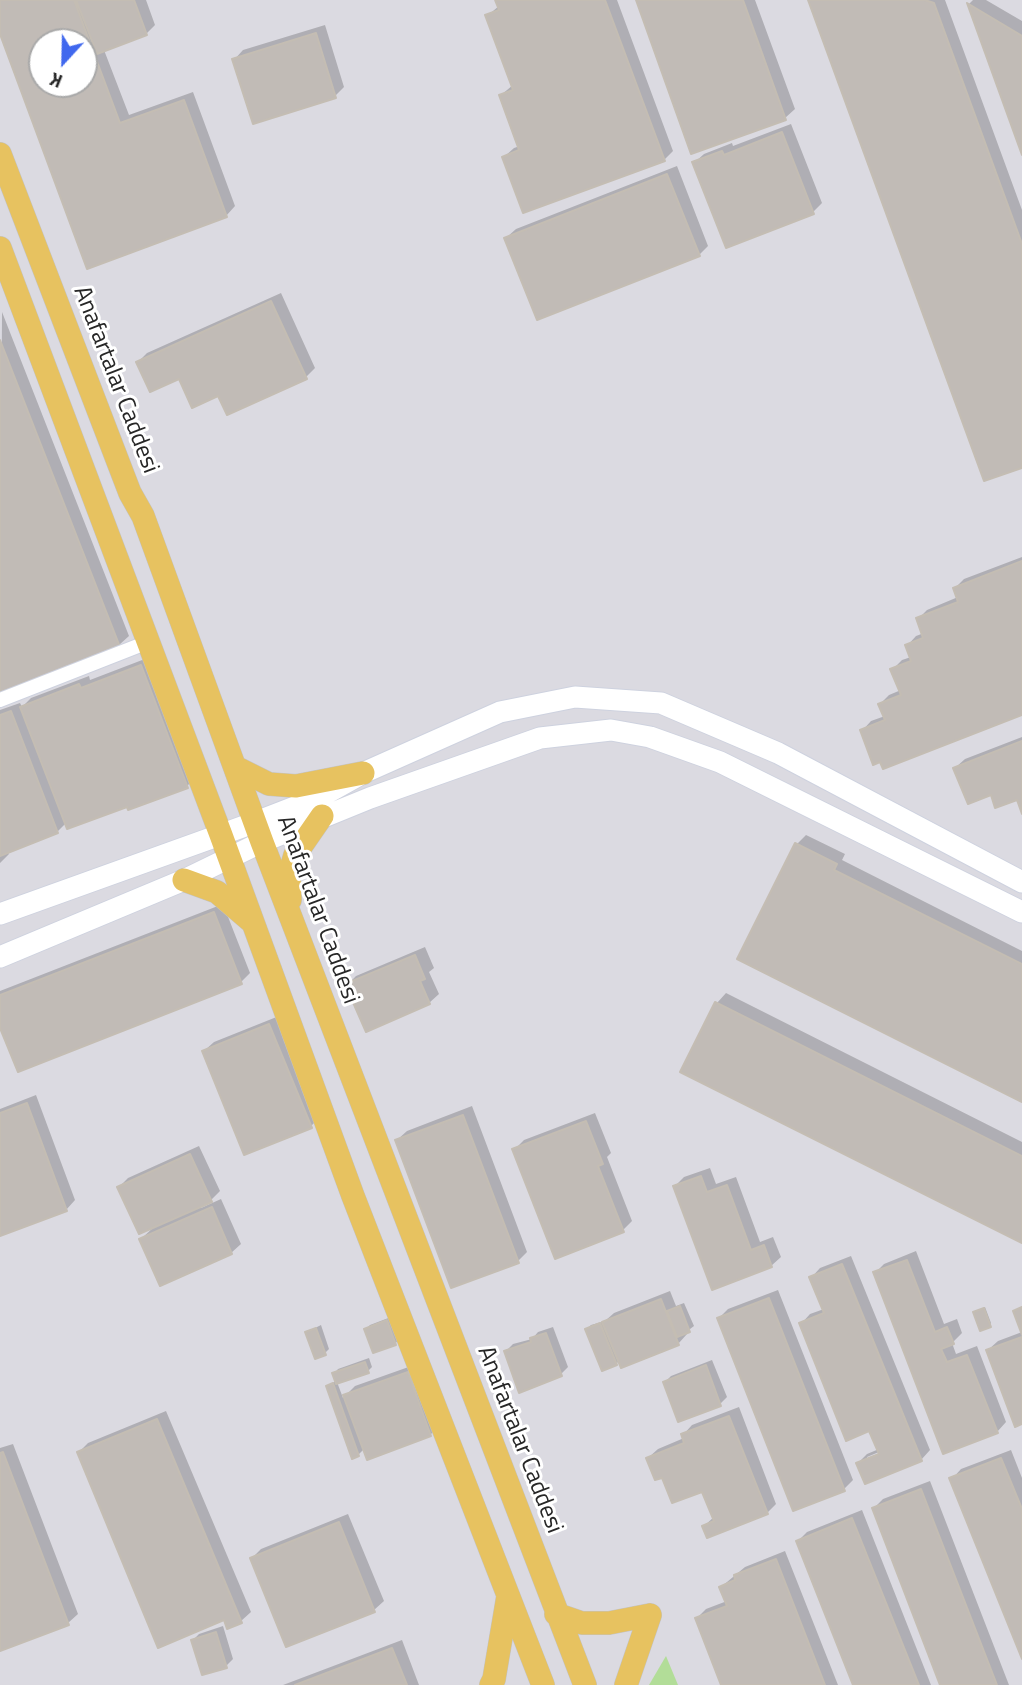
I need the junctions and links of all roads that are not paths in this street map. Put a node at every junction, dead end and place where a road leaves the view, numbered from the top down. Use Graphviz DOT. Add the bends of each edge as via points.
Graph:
graph roads {
  1 [pos="0,154"];
  2 [pos="0,248"];
  3 [pos="148,642"];
  4 [pos="0,700"];
  5 [pos="235,766"];
  6 [pos="363,773"];
  7 [pos="322,816"];
  8 [pos="259,832"];
  9 [pos="222,835"];
  10 [pos="229,859"];
  11 [pos="184,880"];
  12 [pos="1022,883"];
  13 [pos="1022,912"];
  14 [pos="0,914"];
  15 [pos="291,918"];
  16 [pos="254,924"];
  17 [pos="0,957"];
  18 [pos="508,1596"];
  19 [pos="556,1614"];
  20 [pos="491,1685"];
  21 [pos="543,1685"];
  22 [pos="584,1685"];
  23 [pos="626,1685"];
  1 -- 5 [label="main road, Anafartalar Caddesi"];
  2 -- 3 [label="main road"];
  3 -- 4 [label="street"];
  3 -- 9 [label="main road"];
  5 -- 6 [label="main road" via="269,784 296,786"];
  5 -- 8 [label="main road, Anafartalar Caddesi"];
  6 -- 8 [label="main road"];
  6 -- 12 [label="main road" via="500,712 575,697 661,703 778,753"];
  7 -- 8 [label="main road"];
  7 -- 13 [label="main road" via="540,738 611,730 650,737 720,762"];
  7 -- 15 [label="main road" via="295,855 289,876"];
  8 -- 9 [label="main road"];
  8 -- 10 [label="main road"];
  8 -- 15 [label="main road, Anafartalar Caddesi"];
  9 -- 10 [label="main road"];
  9 -- 14 [label="main road"];
  10 -- 11 [label="main road"];
  10 -- 16 [label="main road"];
  11 -- 16 [label="main road" via="217,892"];
  11 -- 17 [label="main road"];
  15 -- 19 [label="main road, Anafartalar Caddesi"];
  16 -- 18 [label="main road" via="353,1196"];
  18 -- 20 [label="main road"];
  18 -- 21 [label="main road"];
  19 -- 22 [label="main road, Anafartalar Caddesi"];
  19 -- 23 [label="main road" via="582,1623 650,1615"];
}
